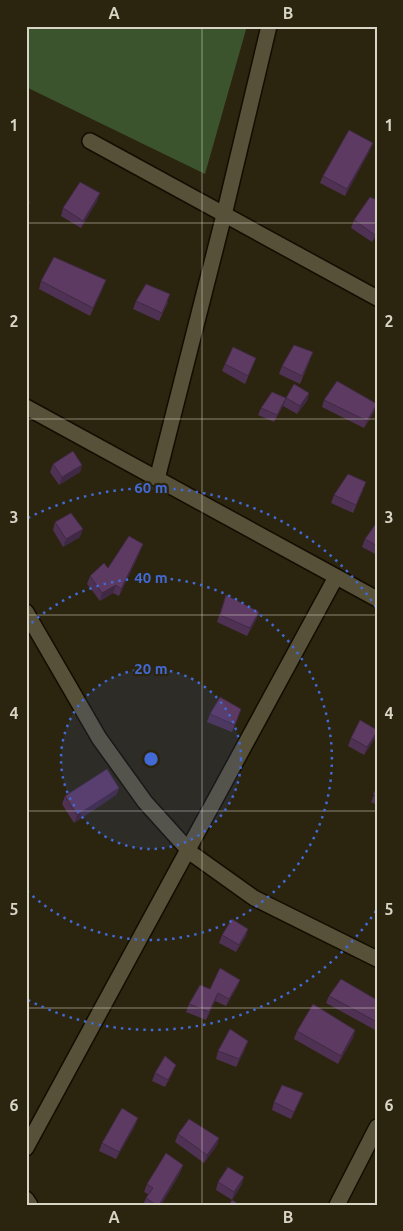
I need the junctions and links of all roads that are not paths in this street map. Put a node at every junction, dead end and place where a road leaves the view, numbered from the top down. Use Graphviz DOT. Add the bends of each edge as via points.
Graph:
graph roads {
  1 [pos="269,26"];
  2 [pos="90,141"];
  3 [pos="224,215"];
  4 [pos="377,298"];
  5 [pos="26,407"];
  6 [pos="157,478"];
  7 [pos="336,577"];
  8 [pos="377,599"];
  9 [pos="26,612"];
  10 [pos="188,849"];
  11 [pos="377,958"];
  12 [pos="377,1127"];
  13 [pos="26,1148"];
  14 [pos="26,1199"];
  15 [pos="30,1205"];
  16 [pos="337,1205"];
  1 -- 3 [label="street"];
  2 -- 3 [label="street"];
  3 -- 4 [label="street"];
  3 -- 6 [label="street"];
  5 -- 6 [label="street"];
  6 -- 7 [label="street"];
  7 -- 8 [label="street"];
  7 -- 10 [label="street"];
  9 -- 10 [label="street" via="99,738 145,802"];
  10 -- 11 [label="street" via="254,898"];
  10 -- 13 [label="street"];
  12 -- 16 [label="street"];
  14 -- 15 [label="street"];
}
